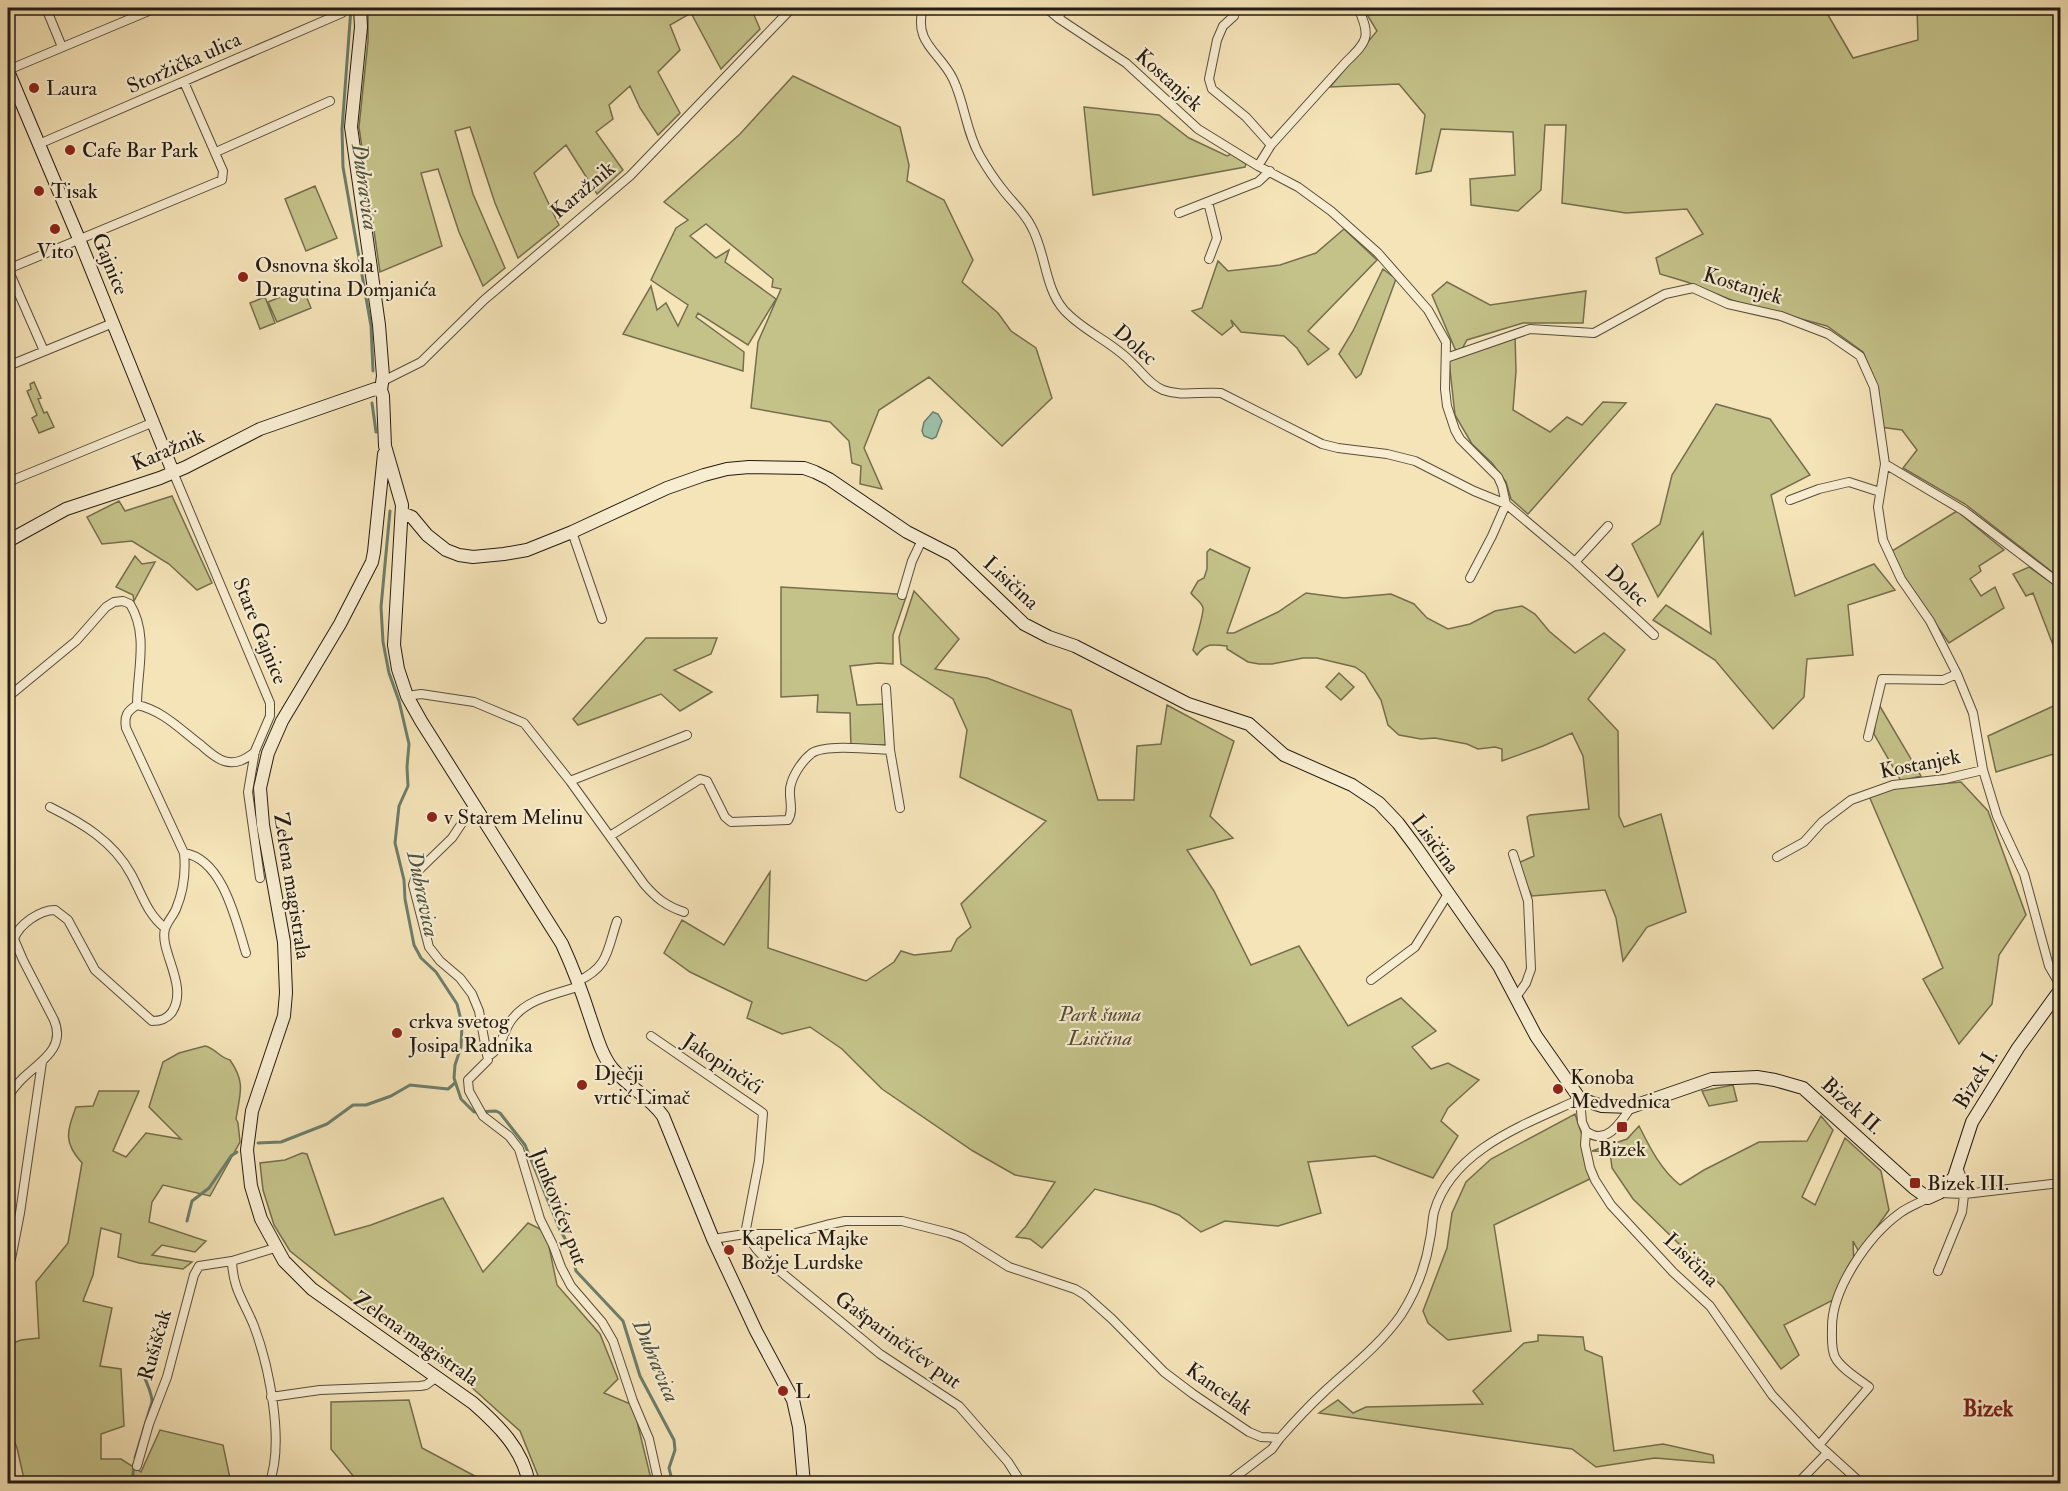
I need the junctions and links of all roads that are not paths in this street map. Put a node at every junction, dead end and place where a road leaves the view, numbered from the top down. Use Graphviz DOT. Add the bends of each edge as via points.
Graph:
graph roads {
  1 [pos="46,8"];
  2 [pos="130,8"];
  3 [pos="156,8"];
  4 [pos="360,8"];
  5 [pos="792,8"];
  6 [pos="922,8"];
  7 [pos="1046,8"];
  8 [pos="1064,8"];
  9 [pos="1358,8"];
  10 [pos="342,13"];
  11 [pos="1234,16"];
  12 [pos="134,17"];
  13 [pos="1058,18"];
  14 [pos="62,47"];
  15 [pos="8,70"];
  16 [pos="184,82"];
  17 [pos="330,101"];
  18 [pos="39,144"];
  19 [pos="1271,145"];
  20 [pos="216,152"];
  21 [pos="1258,166"];
  22 [pos="1270,171"];
  23 [pos="1208,202"];
  24 [pos="1179,213"];
  25 [pos="79,239"];
  26 [pos="1209,259"];
  27 [pos="8,269"];
  28 [pos="113,323"];
  29 [pos="44,351"];
  30 [pos="1446,358"];
  31 [pos="8,366"];
  32 [pos="382,386"];
  33 [pos="154,422"];
  34 [pos="385,446"];
  35 [pos="1885,464"];
  36 [pos="173,472"];
  37 [pos="8,482"];
  38 [pos="1880,492"];
  39 [pos="380,494"];
  40 [pos="400,498"];
  41 [pos="1790,500"];
  42 [pos="1506,504"];
  43 [pos="402,513"];
  44 [pos="1608,526"];
  45 [pos="572,532"];
  46 [pos="922,540"];
  47 [pos="8,541"];
  48 [pos="1575,562"];
  49 [pos="1470,578"];
  50 [pos="2061,584"];
  51 [pos="902,595"];
  52 [pos="602,619"];
  53 [pos="1654,635"];
  54 [pos="1957,674"];
  55 [pos="886,688"];
  56 [pos="407,696"];
  57 [pos="8,697"];
  58 [pos="137,705"];
  59 [pos="687,735"];
  60 [pos="1868,737"];
  61 [pos="890,750"];
  62 [pos="255,751"];
  63 [pos="1983,770"];
  64 [pos="570,781"];
  65 [pos="474,806"];
  66 [pos="50,807"];
  67 [pos="900,808"];
  68 [pos="609,836"];
  69 [pos="184,853"];
  70 [pos="1513,854"];
  71 [pos="1777,857"];
  72 [pos="260,878"];
  73 [pos="1448,894"];
  74 [pos="684,912"];
  75 [pos="618,921"];
  76 [pos="165,928"];
  77 [pos="246,953"];
  78 [pos="1371,980"];
  79 [pos="579,984"];
  80 [pos="2061,985"];
  81 [pos="2061,990"];
  82 [pos="1516,997"];
  83 [pos="651,1036"];
  84 [pos="488,1056"];
  85 [pos="42,1062"];
  86 [pos="8,1097"];
  87 [pos="1580,1099"];
  88 [pos="1631,1107"];
  89 [pos="1587,1131"];
  90 [pos="1958,1167"];
  91 [pos="2061,1183"];
  92 [pos="1965,1194"];
  93 [pos="1934,1196"];
  94 [pos="745,1234"];
  95 [pos="713,1239"];
  96 [pos="275,1248"];
  97 [pos="11,1259"];
  98 [pos="232,1261"];
  99 [pos="1938,1271"];
  100 [pos="437,1377"];
  101 [pos="271,1397"];
  102 [pos="1280,1438"];
  103 [pos="1819,1445"];
  104 [pos="1827,1453"];
  105 [pos="137,1466"];
  106 [pos="269,1484"];
  107 [pos="529,1484"];
  108 [pos="658,1484"];
  109 [pos="804,1484"];
  110 [pos="1022,1484"];
  111 [pos="1226,1484"];
  112 [pos="1797,1484"];
  113 [pos="1862,1484"];
  1 -- 14 [label="street"];
  2 -- 12 [label="street"];
  3 -- 12 [label="street"];
  4 -- 32 [label="street" via="351,127 378,325"];
  5 -- 32 [label="street, Karažnik" via="630,176 490,293 421,362"];
  6 -- 42 [label="street, Dolec" via="925,41 952,78 972,139 1001,189 1032,228 1056,298 1072,318 1120,351 1160,389 1186,394 1221,393 1323,444 1415,461"];
  7 -- 13 [label="street, Kostanjek"];
  8 -- 13 [label="street"];
  9 -- 19 [label="street" via="1366,39"];
  10 -- 16 [label="street, Storžička ulica"];
  11 -- 19 [label="street, Kostanjek" via="1217,40 1209,79 1212,89 1246,117"];
  12 -- 14 [label="street"];
  13 -- 21 [label="street, Kostanjek" via="1126,63 1198,129"];
  14 -- 15 [label="street"];
  15 -- 18 [label="street, Gajnice"];
  16 -- 18 [label="street, Storžička ulica"];
  16 -- 20 [label="street"];
  17 -- 20 [label="street"];
  18 -- 25 [label="street, Gajnice"];
  19 -- 21 [label="street"];
  20 -- 25 [label="street" via="224,177 219,182"];
  21 -- 22 [label="street, Kostanjek"];
  22 -- 23 [label="street" via="1258,182"];
  22 -- 30 [label="street, Kostanjek" via="1323,205 1378,253 1428,310 1446,342"];
  23 -- 24 [label="street"];
  23 -- 26 [label="street" via="1216,238"];
  25 -- 27 [label="street"];
  25 -- 28 [label="street, Gajnice"];
  27 -- 29 [label="street"];
  28 -- 29 [label="street"];
  28 -- 33 [label="street, Gajnice"];
  29 -- 31 [label="street"];
  30 -- 35 [label="street, Kostanjek" via="1530,329 1594,333 1665,294 1693,288 1728,304 1781,316 1828,334 1860,356 1874,387"];
  30 -- 42 [label="street, Kostanjek" via="1447,406 1455,430 1498,477"];
  32 -- 34 [label="street"];
  32 -- 36 [label="street, Karažnik" via="260,429"];
  33 -- 36 [label="street, Gajnice"];
  33 -- 37 [label="street"];
  34 -- 39 [label="street, Zelena magistrala"];
  34 -- 40 [label="street"];
  35 -- 38 [label="street, Kostanjek"];
  35 -- 50 [label="street" via="1964,511"];
  36 -- 47 [label="street, Karažnik" via="66,509"];
  36 -- 62 [label="street, Stare Gajnice" via="270,703 270,716"];
  38 -- 41 [label="street" via="1849,482"];
  38 -- 54 [label="street, Kostanjek" via="1883,540 1901,579 1930,621"];
  39 -- 40 [label="street"];
  39 -- 96 [label="street, Zelena magistrala" via="372,562 282,721 268,753 260,788 284,942 286,993 284,1016 252,1112 247,1150 254,1197"];
  40 -- 43 [label="street"];
  42 -- 48 [label="street, Dolec"];
  42 -- 49 [label="street"];
  43 -- 45 [label="street, Lisičina" via="412,517 446,550 459,555 527,550"];
  43 -- 56 [label="street" via="394,645"];
  44 -- 48 [label="street, Dolec"];
  45 -- 46 [label="street, Lisičina" via="704,475 727,469 774,467 815,472"];
  45 -- 52 [label="street"];
  46 -- 51 [label="street"];
  46 -- 73 [label="street, Lisičina" via="952,555 1024,624 1188,704 1249,724 1284,755 1359,789 1379,803 1405,831"];
  48 -- 53 [label="street, Dolec"];
  54 -- 60 [label="street, Kostanjek" via="1943,680 1882,679"];
  54 -- 63 [label="street, Kostanjek" via="1973,713"];
  55 -- 61 [label="street"];
  56 -- 64 [label="street" via="421,694 474,702 524,723"];
  56 -- 65 [label="street"];
  57 -- 58 [label="street" via="76,641 106,607 123,601 130,604 140,623"];
  58 -- 62 [label="street" via="171,721 224,761 239,761"];
  58 -- 69 [label="street" via="129,710 126,728"];
  59 -- 64 [label="street"];
  61 -- 67 [label="street"];
  61 -- 68 [label="street" via="813,752 790,785 788,820 731,822 725,818 707,781 700,779"];
  62 -- 72 [label="street, Stare Gajnice" via="248,792"];
  63 -- 71 [label="street, Kostanjek" via="1893,785 1851,800 1804,842"];
  63 -- 80 [label="street, Kostanjek" via="1997,816 2024,874 2049,966"];
  64 -- 68 [label="street"];
  65 -- 79 [label="street" via="562,944"];
  65 -- 84 [label="street" via="452,838 418,871 413,885 429,948 472,994"];
  66 -- 76 [label="street" via="107,844 130,873 152,916"];
  68 -- 74 [label="street" via="658,900"];
  69 -- 76 [label="street" via="183,887"];
  69 -- 77 [label="street" via="198,857 213,871"];
  70 -- 82 [label="street" via="1528,901 1531,969"];
  73 -- 78 [label="street, Lisičina" via="1415,947"];
  73 -- 82 [label="street, Lisičina"];
  75 -- 79 [label="street" via="600,967"];
  76 -- 85 [label="street" via="177,995 173,1010 160,1021 144,1015 99,975 68,920 59,912 42,912 19,930 15,943 57,1029 56,1043"];
  79 -- 84 [label="street, Junkovićev put" via="521,1008 496,1051"];
  79 -- 95 [label="street" via="602,1050 612,1067 663,1116"];
  81 -- 90 [label="street, Bizek I." via="2018,1048 1972,1122"];
  82 -- 87 [label="street, Lisičina" via="1536,1036"];
  83 -- 94 [label="street, Jakopinčići" via="763,1113 759,1161"];
  84 -- 108 [label="street, Junkovićev put" via="468,1080 468,1087 483,1116 519,1149 540,1220 561,1267 613,1341 649,1439"];
  85 -- 86 [label="street"];
  85 -- 97 [label="street"];
  87 -- 88 [label="street, Bizek II." via="1602,1106"];
  87 -- 89 [label="street, Lisičina"];
  87 -- 102 [label="street" via="1522,1125 1457,1170 1445,1185 1433,1214 1423,1268 1402,1312 1382,1339 1323,1392"];
  88 -- 89 [label="street" via="1606,1135 1597,1137"];
  88 -- 93 [label="street, Bizek II." via="1722,1077 1757,1077 1794,1085 1803,1088 1914,1188"];
  89 -- 103 [label="street, Lisičina" via="1585,1145 1590,1168 1611,1205 1710,1306 1772,1395"];
  90 -- 92 [label="street"];
  90 -- 93 [label="street, Bizek I." via="1954,1177"];
  91 -- 92 [label="street"];
  92 -- 93 [label="street"];
  92 -- 99 [label="street" via="1962,1212"];
  93 -- 103 [label="street" via="1900,1213 1882,1230 1849,1271 1839,1291 1832,1318 1833,1353 1869,1387"];
  94 -- 95 [label="street, Kancelak"];
  94 -- 102 [label="street, Kancelak" via="792,1234 845,1221 902,1221 963,1238 1009,1267 1085,1295 1164,1372 1193,1394 1249,1432"];
  94 -- 110 [label="street, Gašparinčićev put" via="770,1263 870,1347 959,1406"];
  95 -- 109 [label="street" via="793,1400"];
  96 -- 98 [label="street, Rušiščak"];
  96 -- 100 [label="street, Zelena magistrala" via="312,1289"];
  98 -- 101 [label="street" via="236,1290 261,1348"];
  98 -- 105 [label="street, Rušiščak" via="199,1266 194,1275 167,1377"];
  100 -- 101 [label="street" via="420,1386 320,1390"];
  100 -- 107 [label="street, Zelena magistrala" via="473,1402 504,1433 516,1449"];
  101 -- 106 [label="street" via="275,1463"];
  102 -- 111 [label="street" via="1272,1449"];
  103 -- 104 [label="street"];
  104 -- 112 [label="street"];
  104 -- 113 [label="street"];
}
